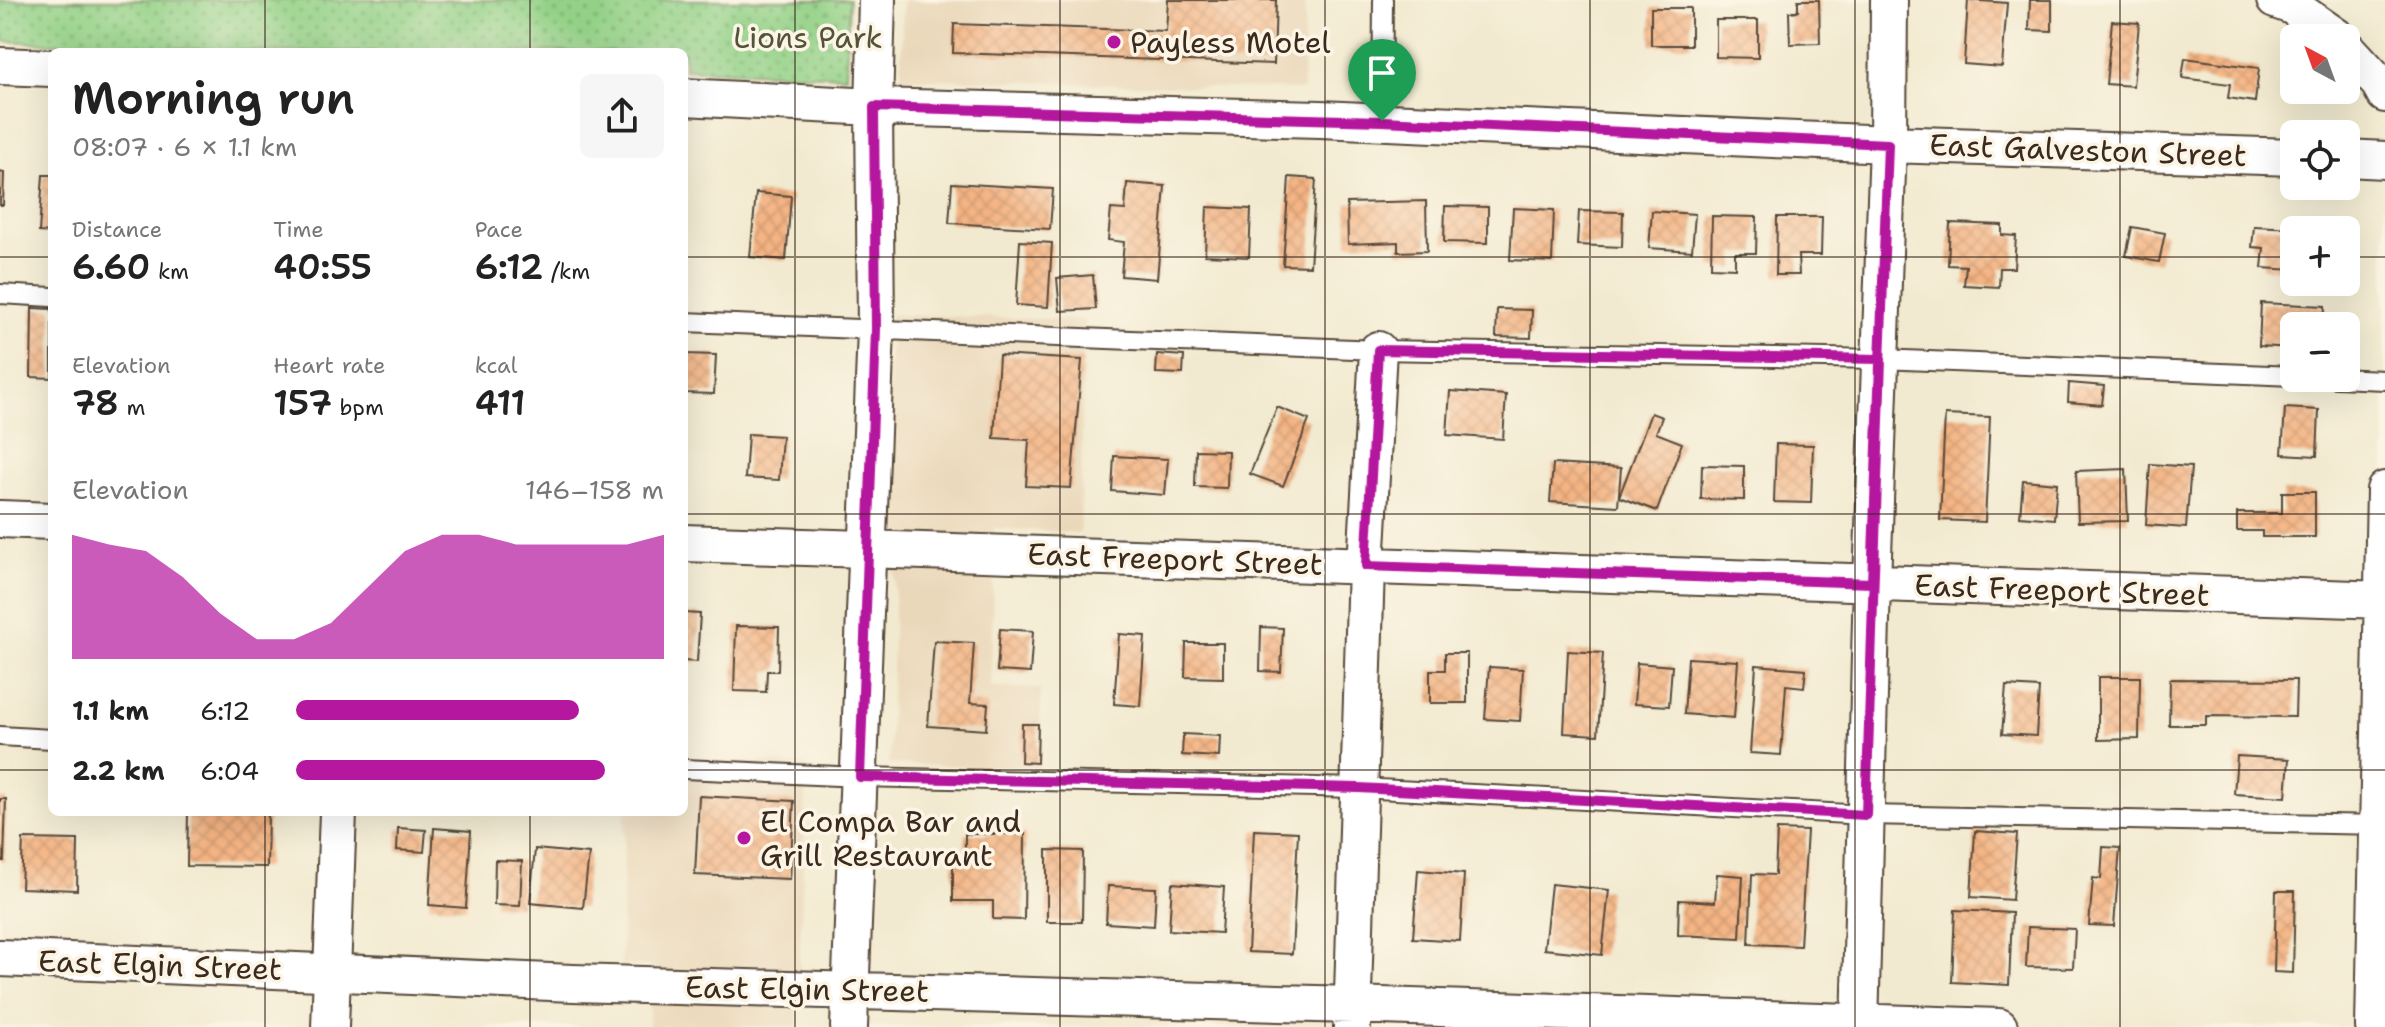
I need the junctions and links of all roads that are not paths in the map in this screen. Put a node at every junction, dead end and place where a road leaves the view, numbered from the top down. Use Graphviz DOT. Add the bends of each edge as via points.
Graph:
graph roads {
  1 [pos="877,0"];
  2 [pos="1383,0"];
  3 [pos="1889,0"];
  4 [pos="2275,0"];
  5 [pos="2318,24"];
  6 [pos="2360,63"];
  7 [pos="0,66"];
  8 [pos="48,68"];
  9 [pos="2382,88"];
  10 [pos="688,97"];
  11 [pos="874,107"];
  12 [pos="1382,121"];
  13 [pos="1888,144"];
  14 [pos="2280,157"];
  15 [pos="2360,159"];
  16 [pos="2385,160"];
  17 [pos="0,294"];
  18 [pos="48,297"];
  19 [pos="688,322"];
  20 [pos="876,329"];
  21 [pos="1378,350"];
  22 [pos="1881,359"];
  23 [pos="2280,375"];
  24 [pos="2360,379"];
  25 [pos="2385,380"];
  26 [pos="2385,490"];
  27 [pos="0,519"];
  28 [pos="48,521"];
  29 [pos="688,543"];
  30 [pos="869,549"];
  31 [pos="1366,566"];
  32 [pos="1872,583"];
  33 [pos="2383,600"];
  34 [pos="0,736"];
  35 [pos="48,739"];
  36 [pos="688,769"];
  37 [pos="860,777"];
  38 [pos="1359,788"];
  39 [pos="1866,815"];
  40 [pos="338,816"];
  41 [pos="2381,825"];
  42 [pos="0,958"];
  43 [pos="332,973"];
  44 [pos="851,989"];
  45 [pos="1353,1016"];
  46 [pos="1860,1025"];
  47 [pos="330,1027"];
  48 [pos="849,1027"];
  49 [pos="1999,1027"];
  50 [pos="2374,1027"];
  1 -- 11 [label="street"];
  2 -- 12 [label="lane"];
  3 -- 13 [label="street"];
  4 -- 5 [label="street"];
  6 -- 9 [label="street"];
  7 -- 8 [label="street"];
  10 -- 11 [label="street, East Galveston Street"];
  11 -- 12 [label="street, East Galveston Street"];
  11 -- 20 [label="street"];
  12 -- 13 [label="street, East Galveston Street"];
  13 -- 14 [label="street, East Galveston Street"];
  13 -- 22 [label="street"];
  15 -- 16 [label="street"];
  17 -- 18 [label="lane"];
  19 -- 20 [label="lane"];
  20 -- 21 [label="lane"];
  20 -- 30 [label="street"];
  21 -- 22 [label="lane"];
  21 -- 31 [label="street"];
  22 -- 23 [label="lane"];
  22 -- 32 [label="street"];
  24 -- 25 [label="lane"];
  26 -- 33 [label="street"];
  27 -- 28 [label="street"];
  29 -- 30 [label="street, East Freeport Street"];
  30 -- 31 [label="street, East Freeport Street"];
  30 -- 37 [label="street"];
  31 -- 32 [label="street, East Freeport Street"];
  31 -- 38 [label="street"];
  32 -- 33 [label="street, East Freeport Street"];
  32 -- 39 [label="street"];
  33 -- 41 [label="street"];
  34 -- 35 [label="lane"];
  36 -- 37 [label="lane"];
  37 -- 38 [label="lane"];
  37 -- 44 [label="street"];
  38 -- 39 [label="lane"];
  38 -- 45 [label="street"];
  39 -- 41 [label="lane"];
  39 -- 46 [label="street"];
  40 -- 43 [label="street"];
  41 -- 50 [label="street"];
  42 -- 43 [label="street, East Elgin Street"];
  43 -- 44 [label="street, East Elgin Street"];
  43 -- 47 [label="street"];
  44 -- 45 [label="street, East Elgin Street"];
  44 -- 48 [label="street"];
  45 -- 46 [label="street, East Elgin Street"];
  46 -- 49 [label="street, East Elgin Street"];
}
